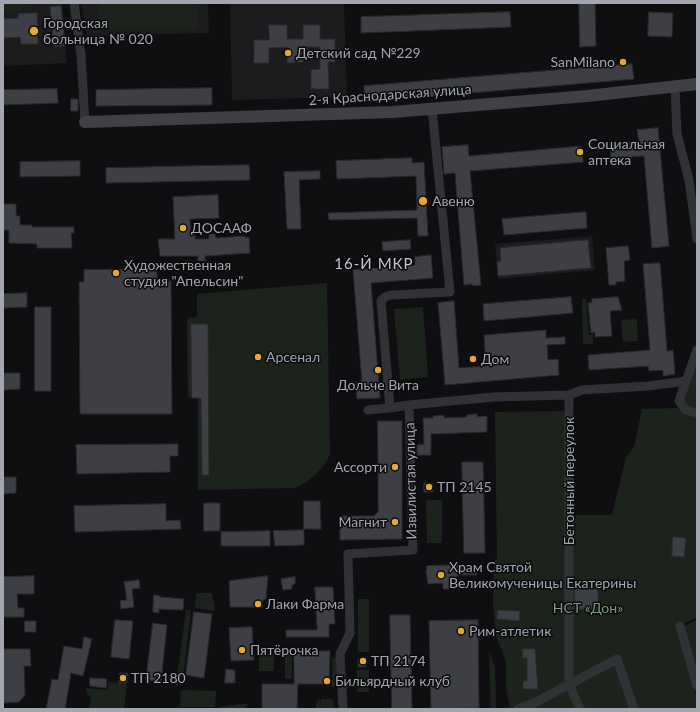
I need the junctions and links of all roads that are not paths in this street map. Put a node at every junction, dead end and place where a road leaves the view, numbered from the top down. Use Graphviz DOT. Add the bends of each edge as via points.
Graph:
graph roads {
  1 [pos="74,3"];
  2 [pos="697,84"];
  3 [pos="675,87"];
  4 [pos="432,108"];
  5 [pos="85,122"];
  6 [pos="697,239"];
  7 [pos="697,350"];
  8 [pos="686,381"];
  9 [pos="569,395"];
  10 [pos="409,406"];
  11 [pos="390,408"];
  12 [pos="368,410"];
  13 [pos="697,413"];
  14 [pos="680,626"];
  15 [pos="569,684"];
  16 [pos="697,686"];
  17 [pos="343,709"];
  18 [pos="518,709"];
  19 [pos="580,709"];
  20 [pos="634,709"];
  1 -- 5 [label="street" via="81,55"];
  2 -- 3 [label="street, 2-я Краснодарская улица"];
  3 -- 4 [label="street, 2-я Краснодарская улица"];
  3 -- 6 [label="street" via="677,134 689,180"];
  4 -- 5 [label="street, 2-я Краснодарская улица" via="223,119"];
  4 -- 11 [label="street, Извилистая улица" via="450,292 391,296 381,301"];
  7 -- 8 [label="street"];
  8 -- 9 [label="street, Извилистая улица" via="582,390"];
  8 -- 13 [label="street" via="679,401 686,410"];
  9 -- 10 [label="street, Извилистая улица" via="494,397"];
  9 -- 15 [label="street, Бетонный переулок"];
  10 -- 11 [label="street, Извилистая улица"];
  10 -- 17 [label="street, Извилистая улица" via="413,550 348,554 350,633 340,654"];
  11 -- 12 [label="street, Извилистая улица"];
  14 -- 16 [label="street"];
  15 -- 18 [label="street"];
  15 -- 19 [label="street, Бетонный переулок"];
  15 -- 20 [label="street" via="618,662"];
}
